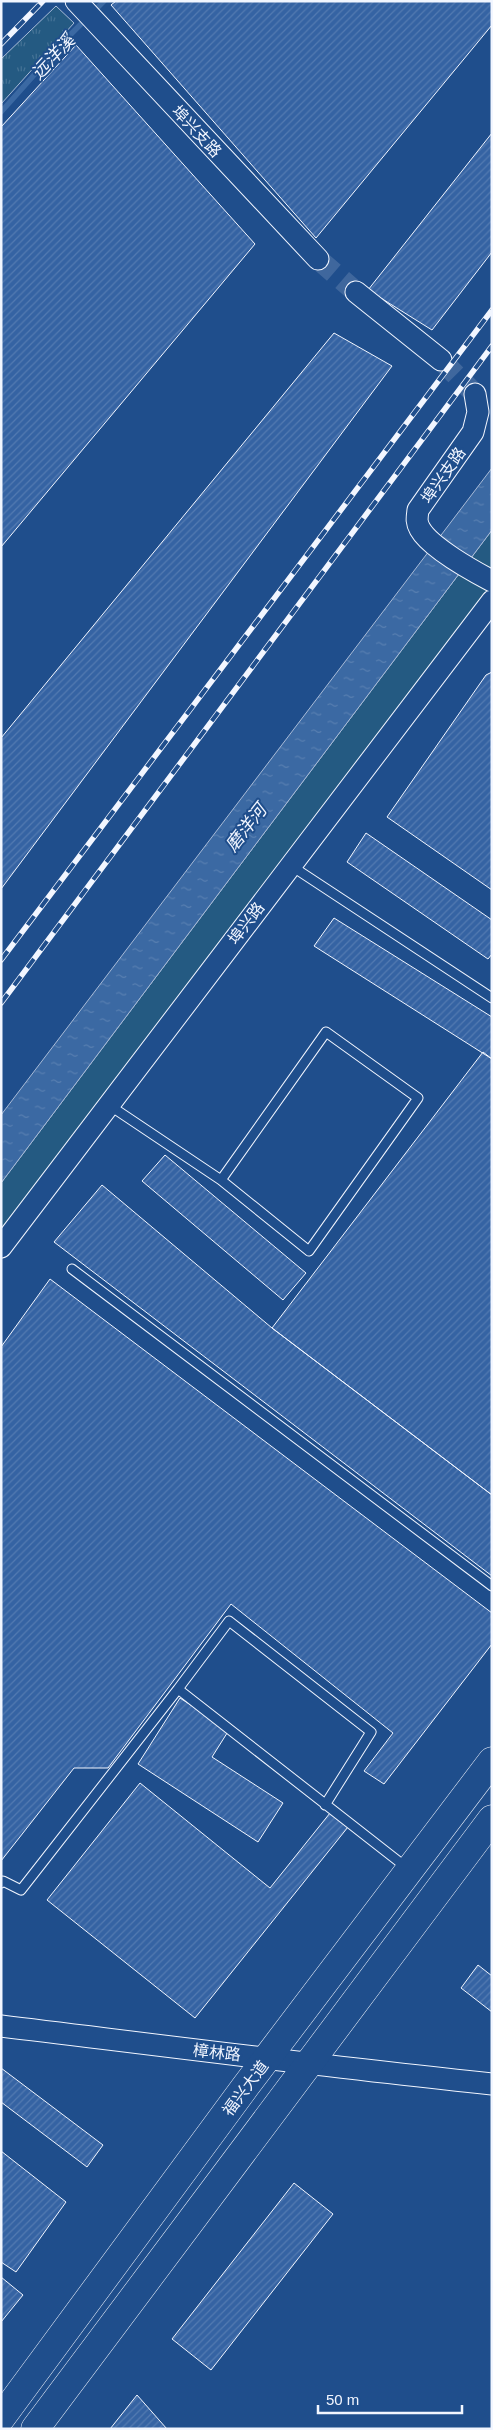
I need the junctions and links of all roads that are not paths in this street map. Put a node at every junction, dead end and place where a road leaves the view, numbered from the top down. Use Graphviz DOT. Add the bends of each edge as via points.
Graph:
graph roads {
  1 [pos="76,1"];
  2 [pos="318,259"];
  3 [pos="356,292"];
  4 [pos="441,360"];
  5 [pos="475,394"];
  6 [pos="492,581"];
  7 [pos="492,601"];
  8 [pos="289,865"];
  9 [pos="492,998"];
  10 [pos="109,1105"];
  11 [pos="221,1180"];
  12 [pos="1,1247"];
  13 [pos="72,1270"];
  14 [pos="492,1586"];
  15 [pos="178,1689"];
  16 [pos="492,1761"];
  17 [pos="325,1805"];
  18 [pos="492,1819"];
  19 [pos="409,1869"];
  20 [pos="1,1883"];
  21 [pos="1,2026"];
  22 [pos="268,2057"];
  23 [pos="307,2064"];
  24 [pos="492,2084"];
  25 [pos="1,2418"];
  26 [pos="35,2429"];
  1 -- 2 [label="street, 埠兴支路"];
  3 -- 4 [label="street"];
  5 -- 6 [label="street, 埠兴支路" via="478,412 473,432 418,510 416,520 427,538 470,570"];
  7 -- 8 [label="street, 埠兴路"];
  8 -- 9 [label="lane"];
  8 -- 10 [label="street, 埠兴路"];
  10 -- 11 [label="lane"];
  10 -- 12 [label="street, 埠兴路"];
  11 -- 11 [label="lane" via="309,1251 418,1098 326,1032"];
  13 -- 14 [label="lane"];
  15 -- 17 [label="lane"];
  15 -- 17 [label="lane" via="229,1621 371,1732"];
  15 -- 20 [label="lane" via="21,1890 3,1880"];
  16 -- 19 [label="main road, 福兴大道"];
  17 -- 19 [label="lane"];
  18 -- 23 [label="main road"];
  19 -- 22 [label="main road, 福兴大道"];
  21 -- 22 [label="street, 樟林路"];
  22 -- 23 [label="street, 樟林路"];
  22 -- 25 [label="main road, 福兴大道"];
  23 -- 24 [label="street, 樟林路"];
  23 -- 26 [label="main road"];
}
